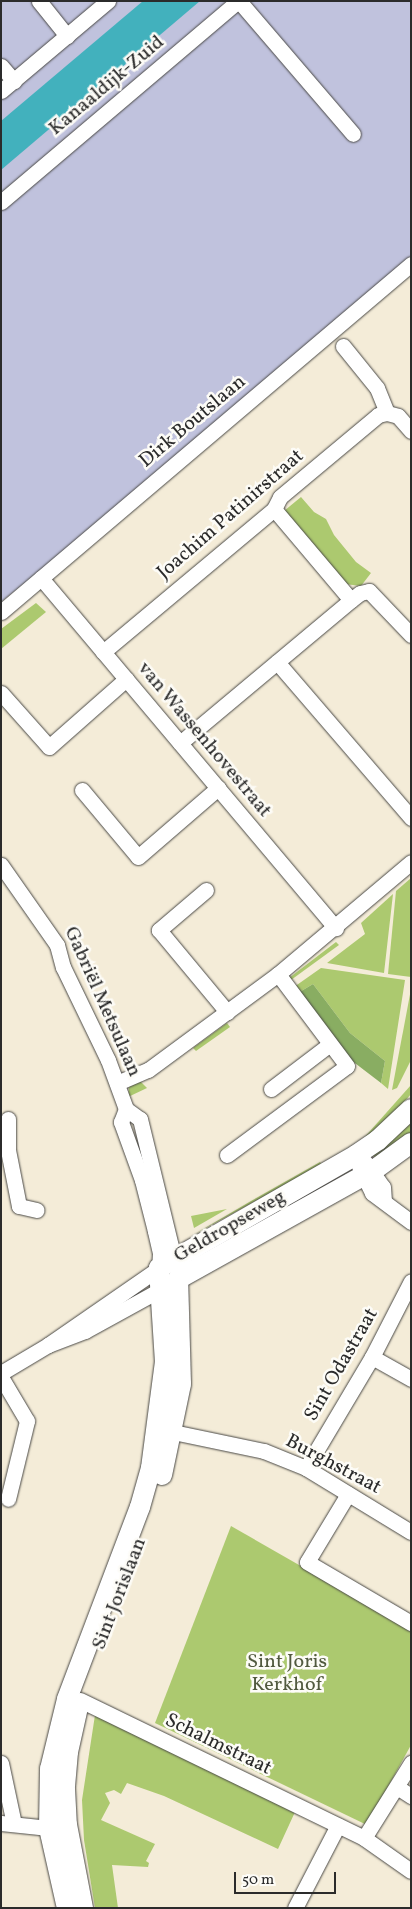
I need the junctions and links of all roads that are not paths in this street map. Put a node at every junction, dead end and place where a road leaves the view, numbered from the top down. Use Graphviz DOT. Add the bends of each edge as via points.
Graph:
graph roads {
  1 [pos="39,1"];
  2 [pos="108,1"];
  3 [pos="239,1"];
  4 [pos="67,36"];
  5 [pos="1,66"];
  6 [pos="14,81"];
  7 [pos="1,91"];
  8 [pos="353,134"];
  9 [pos="1,202"];
  10 [pos="411,264"];
  11 [pos="343,346"];
  12 [pos="388,413"];
  13 [pos="411,431"];
  14 [pos="274,509"];
  15 [pos="41,578"];
  16 [pos="351,600"];
  17 [pos="1,612"];
  18 [pos="411,635"];
  19 [pos="103,652"];
  20 [pos="277,662"];
  21 [pos="126,679"];
  22 [pos="1,692"];
  23 [pos="180,743"];
  24 [pos="218,788"];
  25 [pos="82,790"];
  26 [pos="410,816"];
  27 [pos="411,862"];
  28 [pos="1,865"];
  29 [pos="206,890"];
  30 [pos="336,928"];
  31 [pos="278,974"];
  32 [pos="227,1012"];
  33 [pos="330,1044"];
  34 [pos="117,1082"];
  35 [pos="271,1089"];
  36 [pos="411,1109"];
  37 [pos="8,1119"];
  38 [pos="411,1143"];
  39 [pos="227,1155"];
  40 [pos="356,1155"];
  41 [pos="368,1173"];
  42 [pos="37,1210"];
  43 [pos="411,1222"];
  44 [pos="167,1264"];
  45 [pos="411,1281"];
  46 [pos="170,1284"];
  47 [pos="48,1346"];
  48 [pos="372,1357"];
  49 [pos="1,1373"];
  50 [pos="1,1377"];
  51 [pos="411,1379"];
  52 [pos="173,1432"];
  53 [pos="306,1468"];
  54 [pos="348,1494"];
  55 [pos="8,1499"];
  56 [pos="411,1532"];
  57 [pos="411,1623"];
  58 [pos="80,1700"];
  59 [pos="1,1763"];
  60 [pos="411,1763"];
  61 [pos="397,1787"];
  62 [pos="411,1796"];
  63 [pos="8,1824"];
  64 [pos="338,1826"];
  65 [pos="49,1828"];
  66 [pos="364,1838"];
  67 [pos="411,1871"];
  68 [pos="67,1908"];
  69 [pos="83,1908"];
  70 [pos="295,1908"];
  1 -- 4 [label="street"];
  2 -- 4 [label="street"];
  3 -- 8 [label="street"];
  3 -- 9 [label="street, Kanaaldijk-Zuid"];
  4 -- 6 [label="street"];
  5 -- 6 [label="street"];
  6 -- 7 [label="street"];
  10 -- 15 [label="street, Dirk Boutslaan"];
  11 -- 12 [label="street" via="377,388"];
  12 -- 13 [label="street" via="398,416"];
  12 -- 14 [label="street, Joachim Patinirstraat" via="378,415 287,491"];
  14 -- 16 [label="street"];
  14 -- 19 [label="street, Joachim Patinirstraat"];
  15 -- 17 [label="street, Dirk Boutslaan"];
  15 -- 19 [label="street, van Wassenhovestraat"];
  16 -- 18 [label="street" via="360,592 369,591"];
  16 -- 20 [label="street"];
  19 -- 21 [label="street, van Wassenhovestraat"];
  20 -- 23 [label="street"];
  20 -- 26 [label="street"];
  21 -- 22 [label="street" via="49,747"];
  21 -- 23 [label="street, van Wassenhovestraat"];
  23 -- 24 [label="street, van Wassenhovestraat"];
  24 -- 25 [label="street" via="138,857"];
  24 -- 30 [label="street, van Wassenhovestraat"];
  27 -- 30 [label="street"];
  28 -- 34 [label="street, Gabriël Metsulaan" via="57,945 63,967"];
  29 -- 32 [label="street" via="159,930"];
  30 -- 31 [label="street"];
  31 -- 32 [label="street"];
  31 -- 33 [label="street"];
  32 -- 34 [label="street" via="148,1070"];
  33 -- 35 [label="street"];
  33 -- 39 [label="street" via="347,1066"];
  34 -- 44 [label="street, Gabriël Metsulaan" via="126,1108 140,1119"];
  36 -- 40 [label="main road, Geldropseweg" via="378,1140"];
  37 -- 42 [label="street" via="8,1150 19,1206"];
  38 -- 41 [label="main road, Geldropseweg"];
  40 -- 41 [label="street"];
  40 -- 44 [label="main road, Geldropseweg"];
  41 -- 43 [label="street" via="383,1187 384,1200"];
  41 -- 46 [label="main road, Geldropseweg"];
  44 -- 46 [label="main road"];
  44 -- 47 [label="street, Geldropseweg"];
  45 -- 48 [label="street, Sint Odastraat"];
  46 -- 47 [label="street, Geldropseweg" via="86,1331"];
  46 -- 52 [label="main road, Sint Jorislaan" via="182,1355"];
  46 -- 65 [label="main road, Sint Jorislaan" via="165,1362 151,1468 140,1507 62,1716 50,1769"];
  47 -- 49 [label="street, Geldropseweg"];
  48 -- 51 [label="street"];
  48 -- 53 [label="street, Sint Odastraat"];
  50 -- 55 [label="street" via="27,1421"];
  52 -- 53 [label="street, Burghstraat" via="264,1451"];
  52 -- 58 [label="main road, Sint Jorislaan" via="151,1511"];
  53 -- 54 [label="street, Burghstraat"];
  54 -- 56 [label="street, Burghstraat"];
  54 -- 57 [label="street" via="307,1562"];
  58 -- 64 [label="street, Schalmstraat"];
  58 -- 69 [label="main road, Sint Jorislaan" via="68,1752 65,1789 67,1825"];
  59 -- 63 [label="street"];
  60 -- 61 [label="street"];
  61 -- 62 [label="street"];
  61 -- 66 [label="street"];
  63 -- 65 [label="street"];
  64 -- 66 [label="street, Schalmstraat"];
  64 -- 70 [label="street"];
  65 -- 68 [label="main road, Sint Jorislaan"];
  66 -- 67 [label="street, Schalmstraat"];
}
